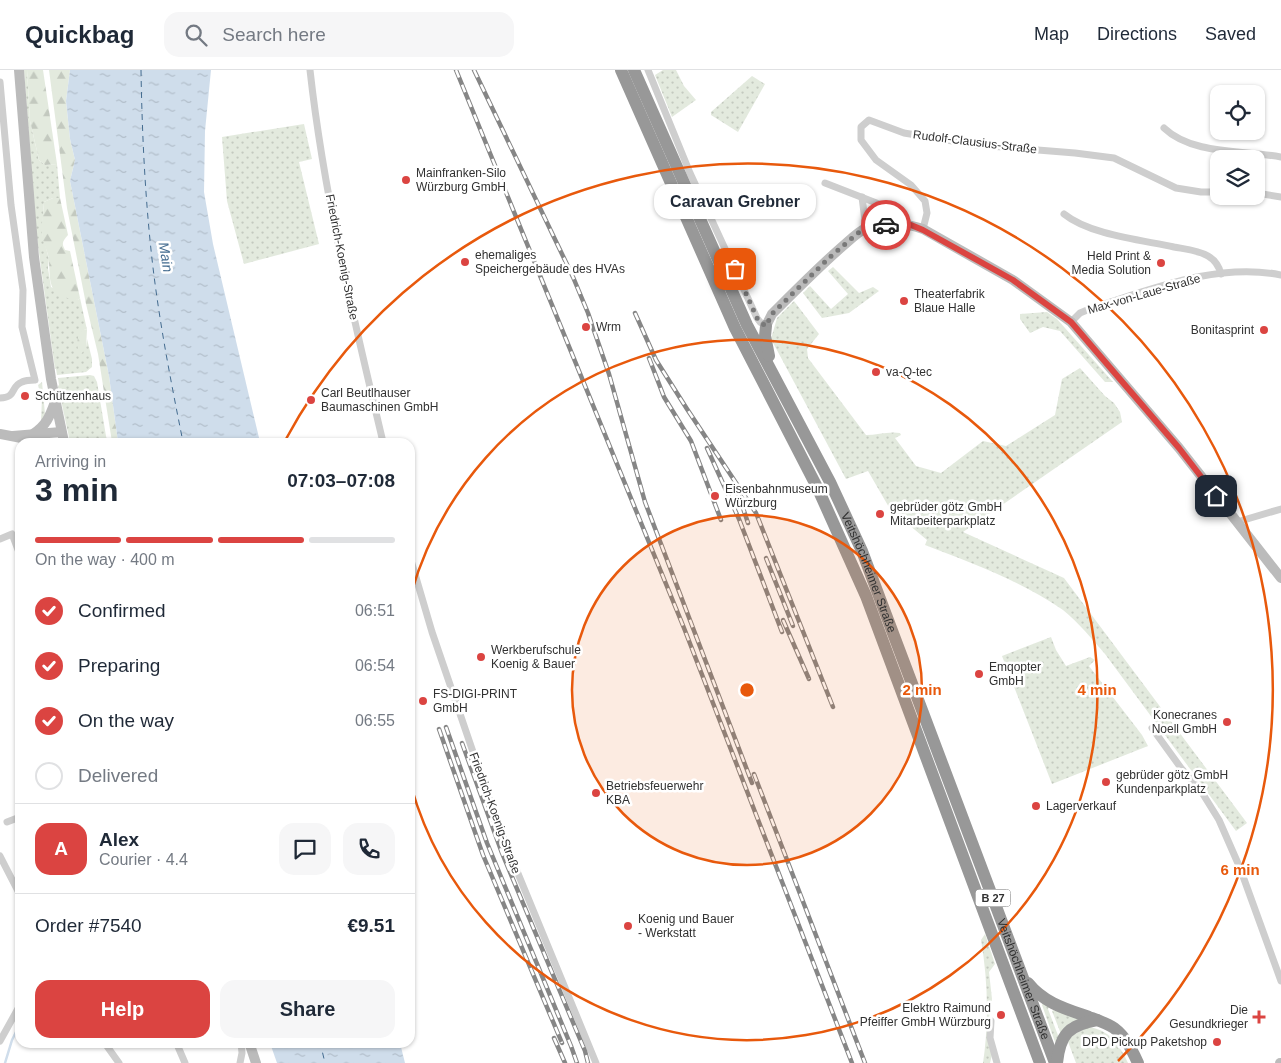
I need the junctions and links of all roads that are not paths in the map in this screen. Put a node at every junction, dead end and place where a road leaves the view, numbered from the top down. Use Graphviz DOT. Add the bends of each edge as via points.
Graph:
graph roads {
  1 [pos="19,70"];
  2 [pos="310,70"];
  3 [pos="620,70"];
  4 [pos="634,70"];
  5 [pos="648,70"];
  6 [pos="0,82"];
  7 [pos="1164,128"];
  8 [pos="1281,158"];
  9 [pos="825,183"];
  10 [pos="1210,192"];
  11 [pos="1265,194"];
  12 [pos="1281,197"];
  13 [pos="862,198"];
  14 [pos="1064,214"];
  15 [pos="911,225"];
  16 [pos="866,228"];
  17 [pos="923,230"];
  18 [pos="1221,274"];
  19 [pos="1281,276"];
  20 [pos="1071,322"];
  21 [pos="766,326"];
  22 [pos="773,390"];
  23 [pos="0,398"];
  24 [pos="55,401"];
  25 [pos="62,432"];
  26 [pos="0,434"];
  27 [pos="32,434"];
  28 [pos="13,436"];
  29 [pos="23,438"];
  30 [pos="63,438"];
  31 [pos="382,438"];
  32 [pos="1281,509"];
  33 [pos="1236,522"];
  34 [pos="0,539"];
  35 [pos="15,542"];
  36 [pos="415,574"];
  37 [pos="1281,578"];
  38 [pos="1152,728"];
  39 [pos="15,819"];
  40 [pos="7,822"];
  41 [pos="0,856"];
  42 [pos="15,885"];
  43 [pos="1023,978"];
  44 [pos="1281,981"];
  45 [pos="15,1014"];
  46 [pos="1098,1020"];
  47 [pos="991,1022"];
  48 [pos="0,1041"];
  49 [pos="108,1048"];
  50 [pos="179,1048"];
  51 [pos="242,1048"];
  52 [pos="251,1048"];
  53 [pos="119,1063"];
  54 [pos="185,1063"];
  55 [pos="240,1063"];
  56 [pos="256,1063"];
  57 [pos="596,1063"];
  58 [pos="997,1063"];
  59 [pos="1040,1063"];
  60 [pos="1056,1063"];
  61 [pos="1138,1063"];
  1 -- 24 [label="street" via="34,257"];
  2 -- 31 [label="street, Friedrich-Koenig-Straße" via="337,236"];
  3 -- 22 [label="highway, Veitshöchheimer Straße / B 27" via="735,328 758,372"];
  4 -- 22 [label="highway, Veitshöchheimer Straße / B 27"];
  5 -- 21 [label="street" via="690,172 757,318"];
  6 -- 23 [label="street" via="23,290 22,327 35,380 22,382 12,395"];
  7 -- 8 [label="street" via="1173,137 1202,147"];
  9 -- 13 [label="street"];
  10 -- 17 [label="street, Rudolf-Clausius-Straße" via="1176,188 1114,158 977,145 904,133 869,120 861,128 861,140 876,160 911,185 925,201 927,214"];
  11 -- 12 [label="street"];
  13 -- 15 [label="street" via="879,204"];
  13 -- 16 [label="street"];
  14 -- 18 [label="street" via="1075,223 1121,236 1198,251 1218,265"];
  15 -- 16 [label="street"];
  15 -- 17 [label="street"];
  16 -- 21 [label="street" via="819,267 772,314"];
  17 -- 20 [label="street" via="1013,280"];
  18 -- 19 [label="street, Max-von-Laue-Straße" via="1244,272"];
  18 -- 20 [label="street, Max-von-Laue-Straße" via="1184,281 1092,308"];
  20 -- 33 [label="street" via="1179,448"];
  21 -- 22 [label="highway" via="768,354 780,377"];
  22 -- 43 [label="highway, Veitshöchheimer Straße / B 27" via="789,406 862,551"];
  22 -- 59 [label="highway, Veitshöchheimer Straße / B 27" via="866,596"];
  24 -- 25 [label="street"];
  24 -- 27 [label="street" via="44,426"];
  25 -- 27 [label="street"];
  25 -- 30 [label="street"];
  26 -- 28 [label="street"];
  27 -- 28 [label="street"];
  28 -- 29 [label="street"];
  32 -- 33 [label="street"];
  33 -- 37 [label="street"];
  34 -- 35 [label="street" via="12,534"];
  36 -- 57 [label="street, Friedrich-Koenig-Straße" via="498,825"];
  38 -- 44 [label="street" via="1201,791 1219,820"];
  39 -- 40 [label="street"];
  41 -- 42 [label="street"];
  43 -- 46 [label="highway" via="1037,994 1053,1004"];
  43 -- 60 [label="highway, Veitshöchheimer Straße / B 27"];
  45 -- 48 [label="street"];
  46 -- 60 [label="highway" via="1069,1030 1060,1043"];
  46 -- 61 [label="highway" via="1123,1037"];
  47 -- 58 [label="street" via="990,1038"];
  49 -- 53 [label="street"];
  50 -- 54 [label="street"];
  51 -- 55 [label="street"];
  52 -- 56 [label="street"];
}
